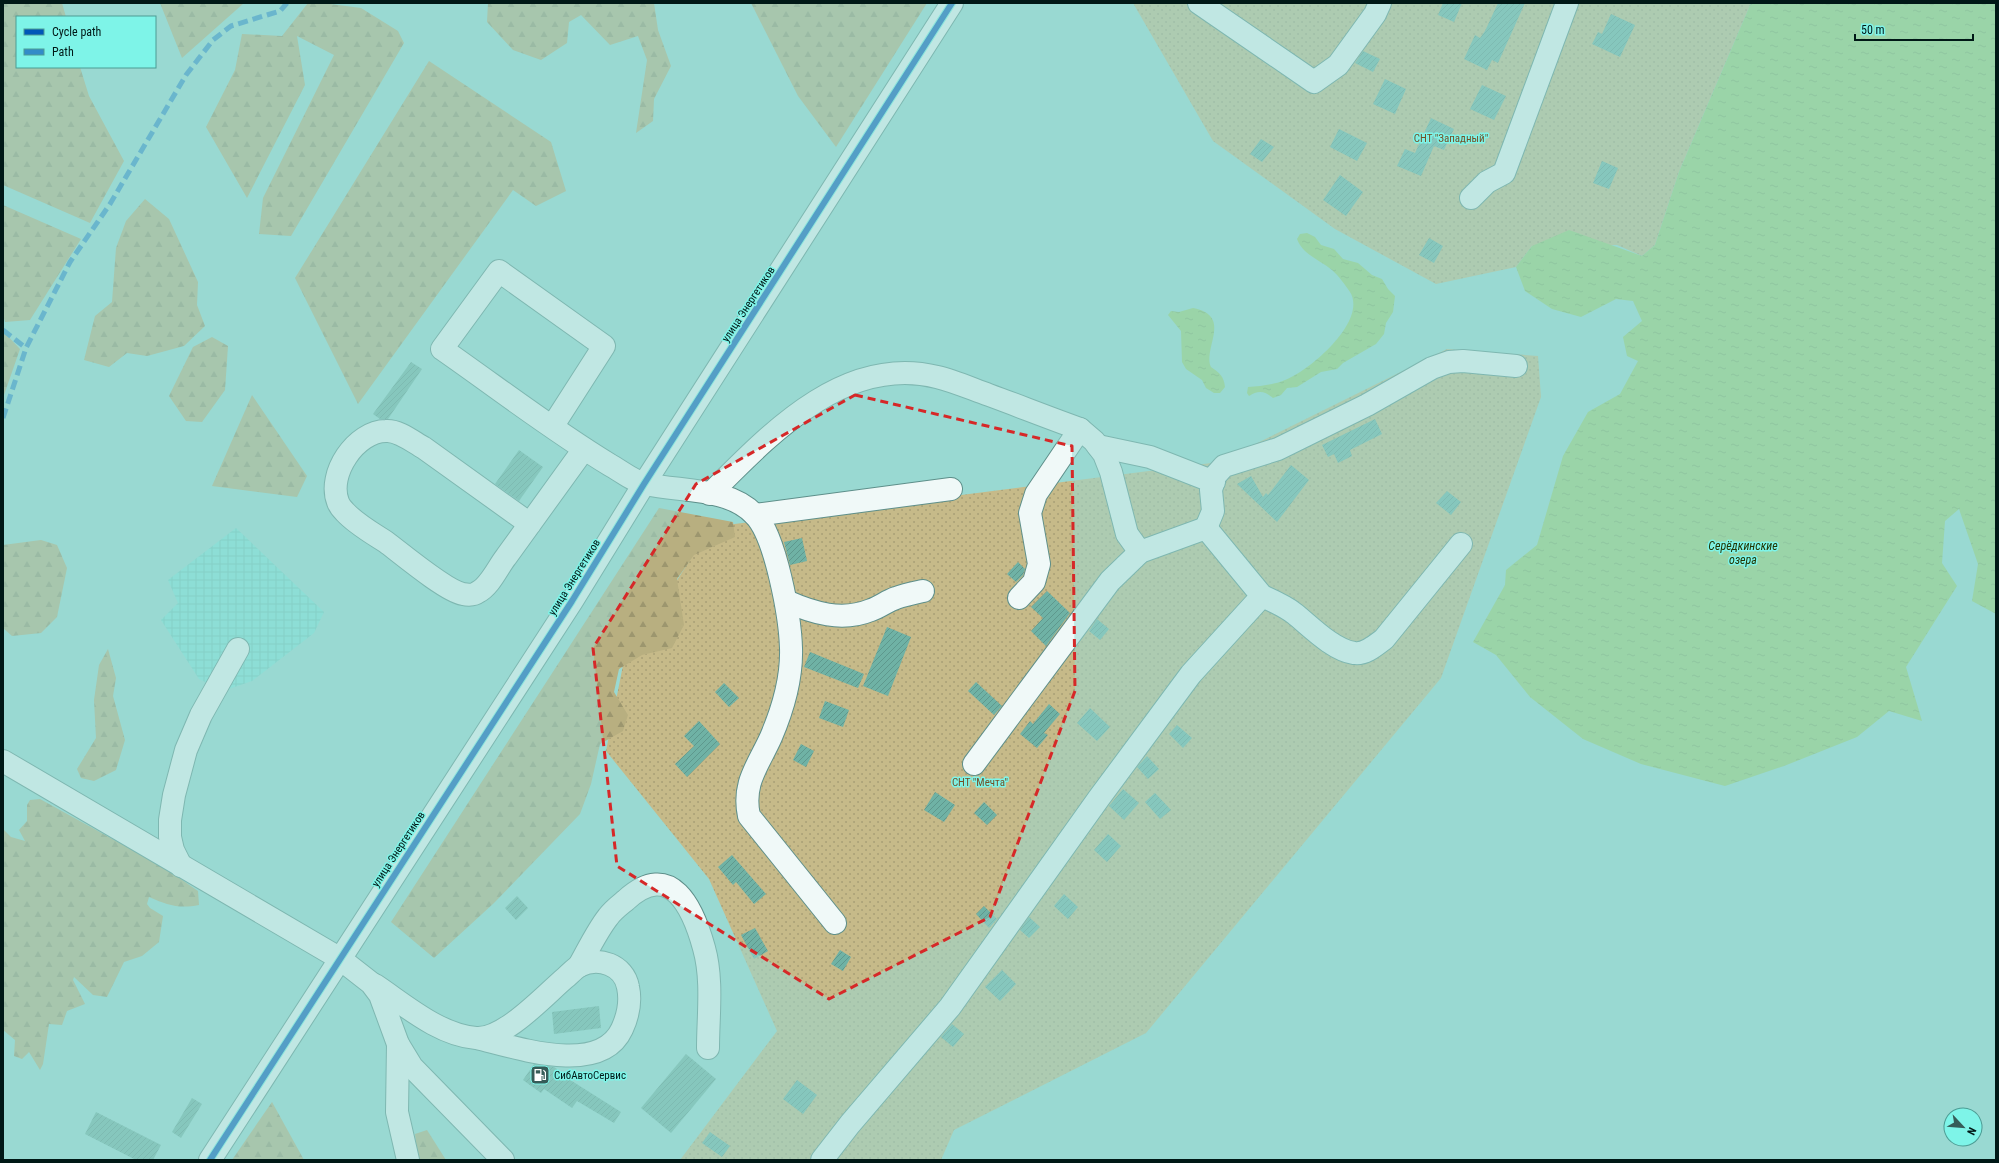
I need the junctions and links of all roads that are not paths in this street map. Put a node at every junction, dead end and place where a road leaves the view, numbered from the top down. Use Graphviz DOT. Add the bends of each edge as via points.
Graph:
graph roads {
  1 [pos="952,3"];
  2 [pos="1199,3"];
  3 [pos="1380,3"];
  4 [pos="1567,3"];
  5 [pos="1471,198"];
  6 [pos="1516,366"];
  7 [pos="552,427"];
  8 [pos="1080,429"];
  9 [pos="1098,446"];
  10 [pos="584,449"];
  11 [pos="1214,482"];
  12 [pos="644,484"];
  13 [pos="951,489"];
  14 [pos="710,494"];
  15 [pos="755,515"];
  16 [pos="530,524"];
  17 [pos="1206,528"];
  18 [pos="1461,544"];
  19 [pos="1140,552"];
  20 [pos="922,591"];
  21 [pos="1262,596"];
  22 [pos="1019,598"];
  23 [pos="786,601"];
  24 [pos="238,649"];
  25 [pos="3,762"];
  26 [pos="974,764"];
  27 [pos="181,866"];
  28 [pos="835,923"];
  29 [pos="340,958"];
  30 [pos="579,966"];
  31 [pos="371,983"];
  32 [pos="477,1038"];
  33 [pos="398,1044"];
  34 [pos="708,1048"];
  35 [pos="210,1160"];
  36 [pos="408,1160"];
  37 [pos="504,1160"];
  38 [pos="822,1160"];
  1 -- 12 [label="street, улица Энергетиков"];
  2 -- 3 [label="street" via="1314,82 1338,65 1375,14"];
  4 -- 5 [label="street" via="1504,173 1487,182"];
  6 -- 11 [label="street" via="1463,361 1438,366 1367,405 1278,448 1224,466 1215,476"];
  7 -- 7 [label="street" via="604,346 499,271 442,350"];
  7 -- 10 [label="street"];
  8 -- 9 [label="street"];
  8 -- 14 [label="street" via="937,376 906,372 876,376 823,396 790,419"];
  8 -- 22 [label="street" via="1036,494 1030,513 1039,564 1034,582"];
  9 -- 11 [label="street" via="1150,457"];
  9 -- 19 [label="street" via="1111,472 1127,534"];
  10 -- 12 [label="street"];
  10 -- 16 [label="street"];
  11 -- 17 [label="street" via="1213,511"];
  12 -- 14 [label="street"];
  12 -- 29 [label="street, улица Энергетиков" via="572,601"];
  13 -- 15 [label="street"];
  14 -- 15 [label="street" via="738,503"];
  15 -- 23 [label="street" via="767,532"];
  16 -- 16 [label="street" via="424,448 387,430 363,438 340,467 334,485 338,503 351,517 439,581 463,594 477,593 483,589"];
  17 -- 19 [label="street"];
  17 -- 21 [label="street"];
  18 -- 21 [label="street" via="1384,639 1371,650 1354,654 1316,633 1282,605"];
  19 -- 26 [label="street" via="1110,581"];
  20 -- 23 [label="street" via="896,598 871,611 851,616 807,611"];
  21 -- 38 [label="street" via="1191,674 950,1007"];
  23 -- 28 [label="street" via="791,644 789,677 782,706 748,787 746,801 749,816"];
  24 -- 27 [label="street" via="201,715 186,750 174,795 170,837"];
  25 -- 27 [label="street"];
  27 -- 29 [label="street"];
  29 -- 31 [label="street"];
  29 -- 35 [label="street, улица Энергетиков"];
  30 -- 32 [label="street" via="510,1025 492,1036"];
  30 -- 32 [label="street" via="598,961 615,966 626,978 630,995 628,1011 622,1030 613,1042 596,1052 557,1056"];
  30 -- 34 [label="street" via="608,916 638,890 656,883 669,886 682,897 704,949 708,986"];
  31 -- 32 [label="street" via="433,1023 453,1032"];
  31 -- 33 [label="street" via="380,995"];
  33 -- 36 [label="street" via="397,1112"];
  33 -- 37 [label="street" via="412,1067"];
}
